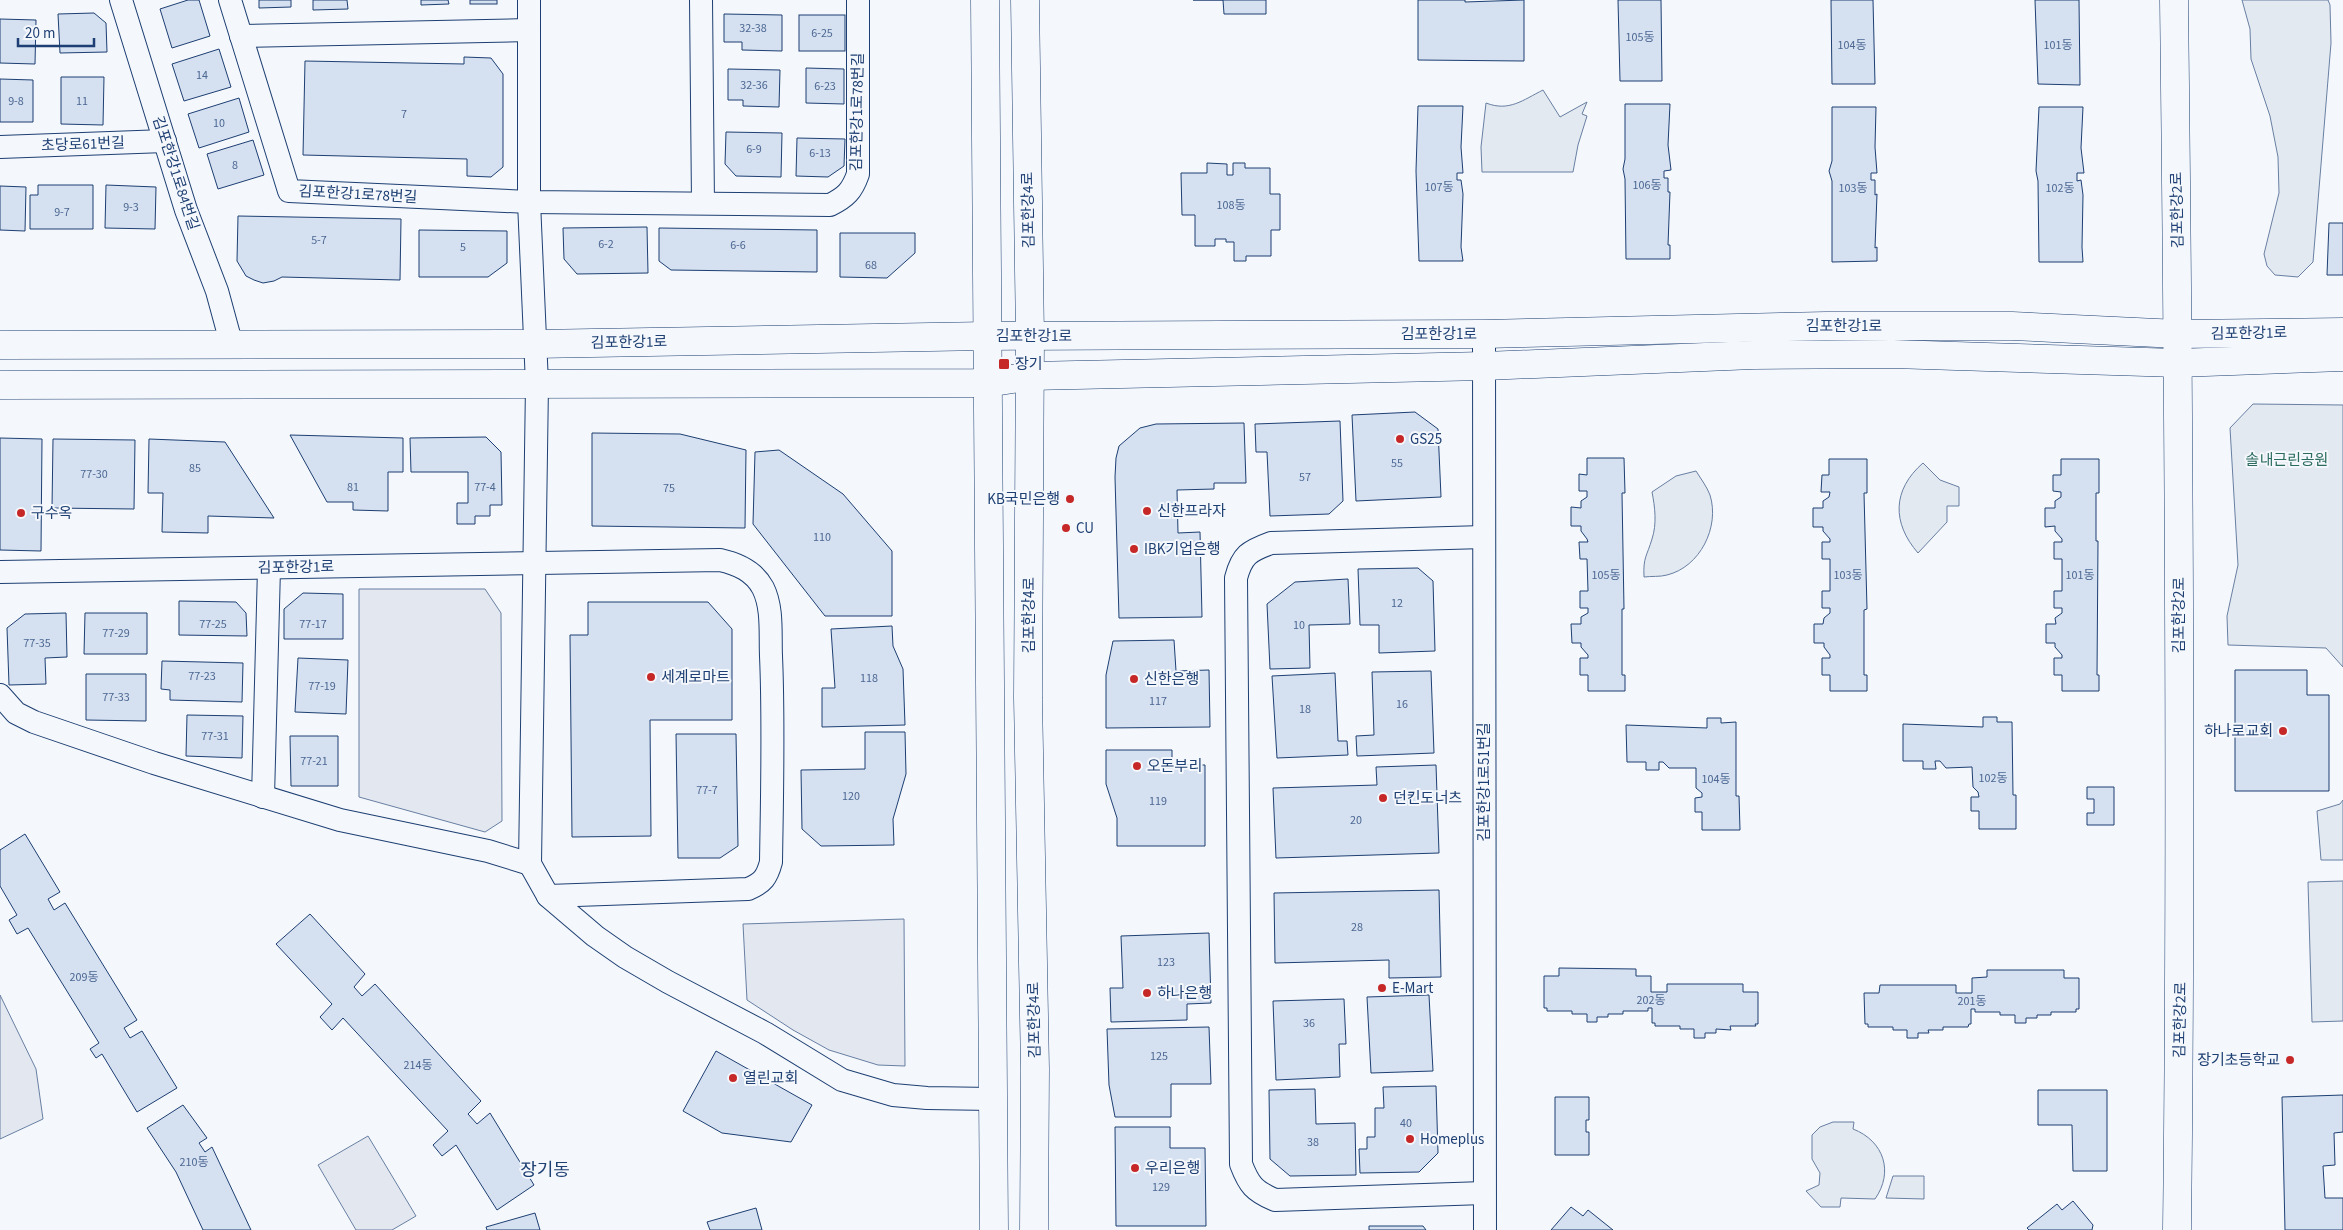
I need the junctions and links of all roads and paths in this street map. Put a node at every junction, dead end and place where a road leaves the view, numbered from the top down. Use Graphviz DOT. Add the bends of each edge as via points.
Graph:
graph roads {
  1 [pos="121,0"];
  2 [pos="230,0"];
  3 [pos="529,0"];
  4 [pos="701,0"];
  5 [pos="858,0"];
  6 [pos="985,0"];
  7 [pos="1025,0"];
  8 [pos="2174,0"];
  9 [pos="529,30"];
  10 [pos="241,36"];
  11 [pos="165,141"];
  12 [pos="0,147"];
  13 [pos="529,202"];
  14 [pos="703,203"];
  15 [pos="2343,332"];
  16 [pos="1484,334"];
  17 [pos="2178,334"];
  18 [pos="986,336"];
  19 [pos="1030,337"];
  20 [pos="535,344"];
  21 [pos="0,345"];
  22 [pos="232,346"];
  23 [pos="2343,357"];
  24 [pos="2178,363"];
  25 [pos="1485,366"];
  26 [pos="1030,376"];
  27 [pos="987,383"];
  28 [pos="537,384"];
  29 [pos="0,385"];
  30 [pos="1484,537"];
  31 [pos="535,562"];
  32 [pos="269,568"];
  33 [pos="0,572"];
  34 [pos="0,695"];
  35 [pos="263,797"];
  36 [pos="530,864"];
  37 [pos="548,896"];
  38 [pos="992,1099"];
  39 [pos="1484,1193"];
  40 [pos="994,1230"];
  41 [pos="1034,1230"];
  42 [pos="1485,1230"];
  43 [pos="2177,1230"];
  1 -- 11 [label="street, 김포한강1로84번길"];
  2 -- 10 [label="street, 김포한강1로78번길"];
  3 -- 9 [label="street"];
  4 -- 14 [label="street"];
  5 -- 14 [label="street, 김포한강1로78번길" via="858,174 853,188 845,198 830,205"];
  6 -- 18 [label="street"];
  7 -- 19 [label="street, 김포한강4로"];
  8 -- 17 [label="street, 김포한강2로"];
  9 -- 10 [label="street"];
  9 -- 13 [label="street"];
  10 -- 13 [label="street, 김포한강1로78번길" via="290,191"];
  11 -- 12 [label="street, 초당로61번길"];
  11 -- 22 [label="street, 김포한강1로84번길" via="186,210 217,291"];
  13 -- 14 [label="street, 김포한강1로78번길"];
  13 -- 20 [label="street"];
  15 -- 17 [label="street, 김포한강1로"];
  16 -- 17 [label="street, 김포한강1로" via="1826,326 2012,326"];
  16 -- 19 [label="street, 김포한강1로"];
  16 -- 25 [label="street, 김포한강1로51번길"];
  17 -- 24 [label="street, 김포한강2로"];
  18 -- 19 [label="street, 김포한강1로"];
  18 -- 20 [label="street, 김포한강1로"];
  18 -- 27 [label="street"];
  19 -- 26 [label="street, 김포한강4로"];
  20 -- 22 [label="street, 김포한강1로"];
  20 -- 28 [label="street"];
  21 -- 22 [label="street, 김포한강1로"];
  23 -- 24 [label="street, 김포한강1로"];
  24 -- 25 [label="street, 김포한강1로" via="1863,354"];
  24 -- 43 [label="street, 김포한강2로" via="2180,1004"];
  25 -- 26 [label="street, 김포한강1로"];
  25 -- 30 [label="street, 김포한강1로51번길"];
  26 -- 27 [label="street, 김포한강1로"];
  26 -- 41 [label="street, 김포한강4로" via="1028,698 1035,1069"];
  27 -- 28 [label="street, 김포한강1로"];
  27 -- 38 [label="street"];
  28 -- 29 [label="street, 김포한강1로"];
  28 -- 31 [label="street"];
  30 -- 39 [label="street, 김포한강1로51번길"];
  30 -- 39 [label="street" via="1271,543 1252,550 1240,562 1236,578 1241,1164 1248,1182 1275,1200"];
  31 -- 32 [label="street, 김포한강1로"];
  31 -- 36 [label="street"];
  31 -- 37 [label="street, 김포한강1로" via="720,560 744,568 755,576 768,602 774,710 771,862 767,876 760,884 734,890"];
  32 -- 33 [label="street, 김포한강1로"];
  32 -- 35 [label="street"];
  34 -- 35 [label="street" via="16,714 64,734"];
  35 -- 36 [label="street" via="340,820 488,851"];
  36 -- 37 [label="street"];
  37 -- 38 [label="street" via="625,957 765,1033 842,1080 893,1095"];
  38 -- 40 [label="street"];
  39 -- 42 [label="street, 김포한강1로51번길"];
}
